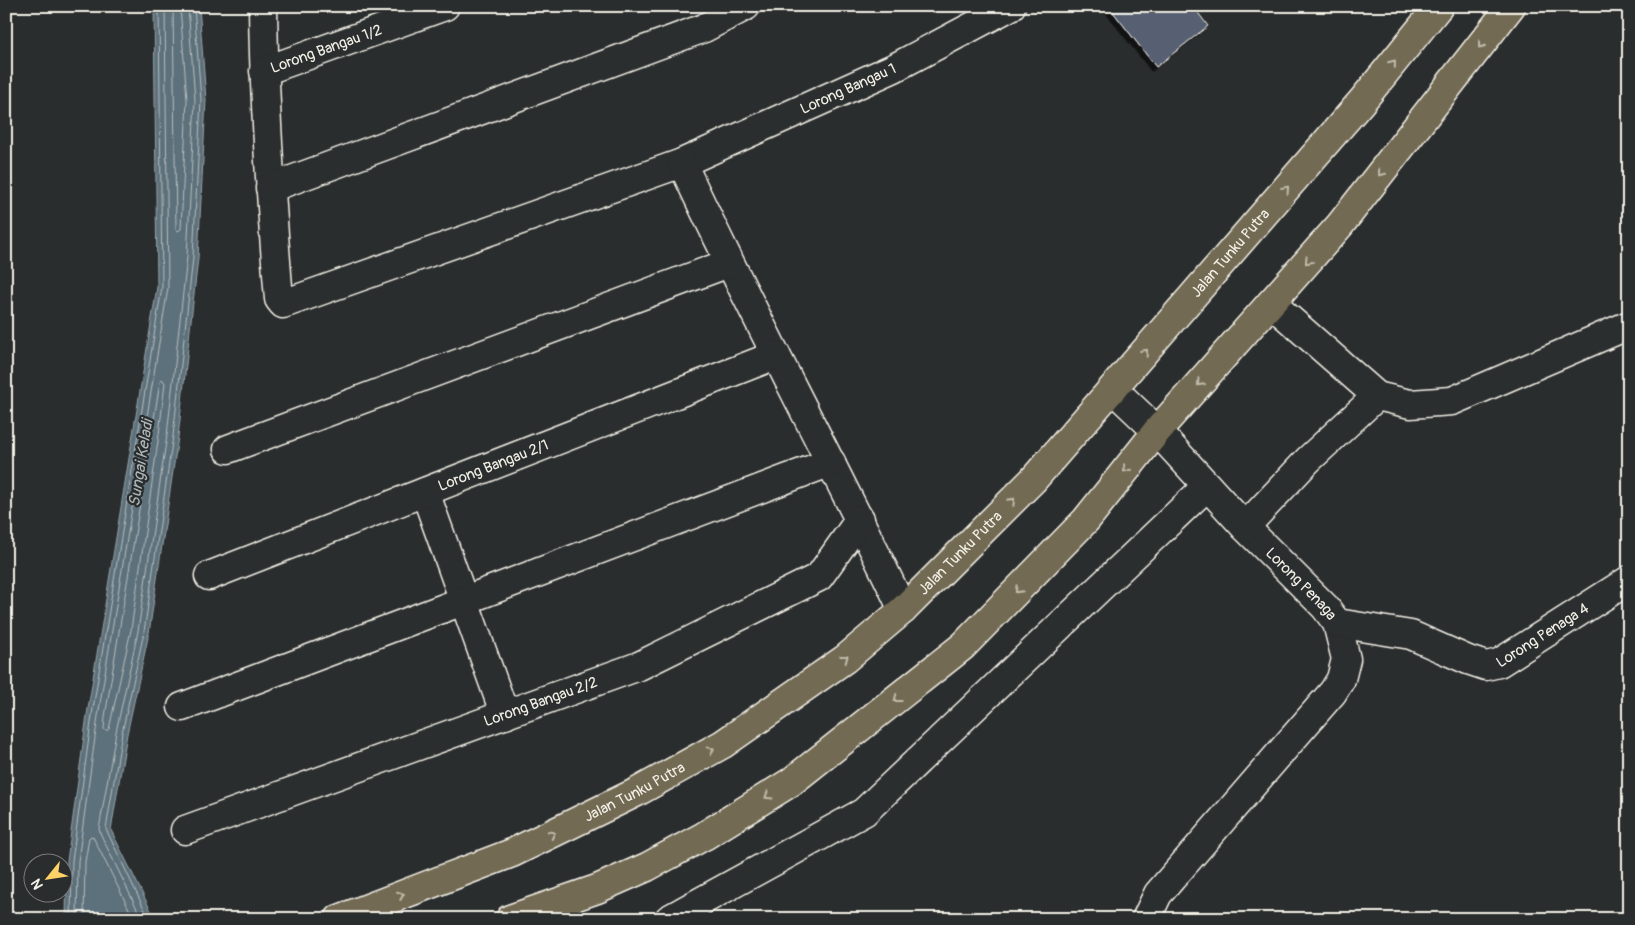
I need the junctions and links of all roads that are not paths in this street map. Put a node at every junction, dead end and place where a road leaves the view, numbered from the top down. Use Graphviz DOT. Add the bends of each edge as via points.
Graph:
graph roads {
  1 [pos="263,6"];
  2 [pos="445,6"];
  3 [pos="746,6"];
  4 [pos="1012,6"];
  5 [pos="1439,6"];
  6 [pos="1511,6"];
  7 [pos="264,71"];
  8 [pos="682,163"];
  9 [pos="270,188"];
  10 [pos="729,263"];
  11 [pos="1271,303"];
  12 [pos="1629,324"];
  13 [pos="776,355"];
  14 [pos="1113,389"];
  15 [pos="1377,396"];
  16 [pos="1157,431"];
  17 [pos="228,449"];
  18 [pos="831,462"];
  19 [pos="1207,486"];
  20 [pos="424,492"];
  21 [pos="860,519"];
  22 [pos="1245,527"];
  23 [pos="209,576"];
  24 [pos="1629,580"];
  25 [pos="463,600"];
  26 [pos="903,610"];
  27 [pos="1337,624"];
  28 [pos="182,707"];
  29 [pos="505,715"];
  30 [pos="184,830"];
  31 [pos="339,919"];
  32 [pos="510,919"];
  33 [pos="669,919"];
  34 [pos="1146,919"];
  1 -- 7 [label="street"];
  2 -- 7 [label="street, Lorong Bangau 1/2"];
  3 -- 9 [label="street" via="704,28"];
  4 -- 8 [label="street, Lorong Bangau 1" via="894,68"];
  14 -- 5 [label="main road, Jalan Tunku Putra, one-way" via="1362,101"];
  6 -- 11 [label="main road, one-way" via="1340,225"];
  7 -- 9 [label="street"];
  8 -- 9 [label="street, Lorong Bangau 1" via="287,304 279,299"];
  8 -- 10 [label="street"];
  10 -- 13 [label="street"];
  10 -- 17 [label="street"];
  11 -- 15 [label="street"];
  11 -- 16 [label="main road, one-way"];
  12 -- 15 [label="street" via="1452,401 1410,404"];
  13 -- 18 [label="street"];
  13 -- 20 [label="street, Lorong Bangau 2/1"];
  14 -- 16 [label="street, Lorong Penaga"];
  26 -- 14 [label="main road, Jalan Tunku Putra, one-way" via="1033,480"];
  15 -- 22 [label="street" via="1308,460"];
  16 -- 19 [label="street, Lorong Penaga"];
  16 -- 32 [label="main road, one-way" via="1086,520 963,646 791,782 647,867 597,889"];
  18 -- 21 [label="street"];
  18 -- 25 [label="street"];
  19 -- 22 [label="street, Lorong Penaga"];
  19 -- 33 [label="street" via="864,812"];
  20 -- 23 [label="street, Lorong Bangau 2/1"];
  20 -- 25 [label="street"];
  21 -- 26 [label="street"];
  21 -- 29 [label="street, Lorong Bangau 2/2" via="819,578 639,666"];
  22 -- 27 [label="street, Lorong Penaga" via="1325,607"];
  24 -- 27 [label="street, Lorong Penaga 4" via="1499,663 1486,666 1411,635"];
  25 -- 28 [label="street"];
  25 -- 29 [label="street"];
  31 -- 26 [label="main road, Jalan Tunku Putra, one-way" via="512,853 638,792 723,744 845,659"];
  27 -- 34 [label="street, Lorong Penaga" via="1346,659 1333,692 1158,894"];
  29 -- 30 [label="street, Lorong Bangau 2/2"];
}
